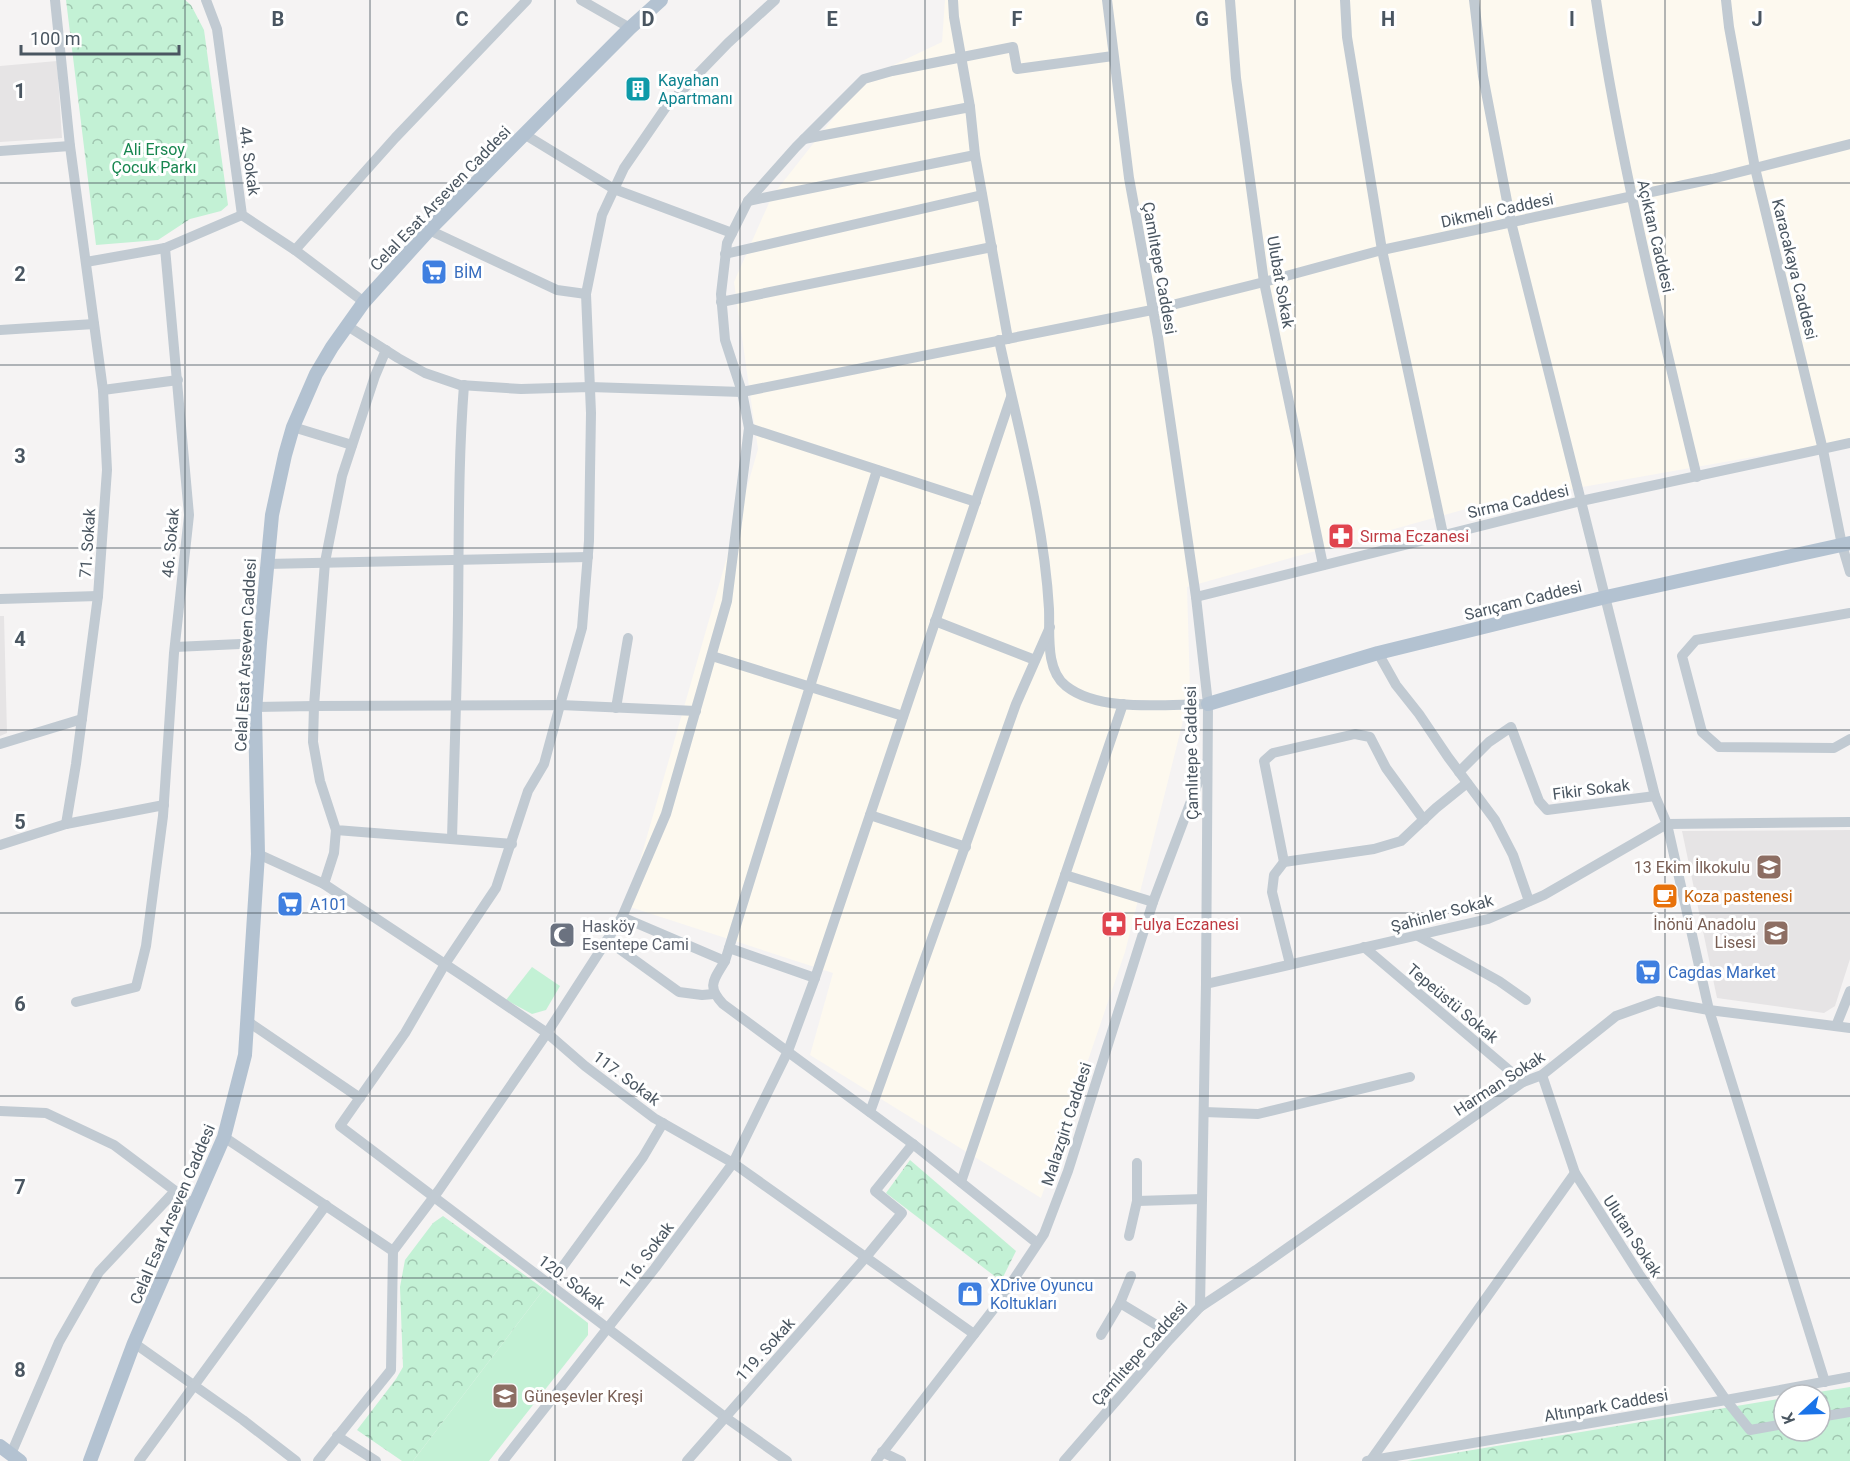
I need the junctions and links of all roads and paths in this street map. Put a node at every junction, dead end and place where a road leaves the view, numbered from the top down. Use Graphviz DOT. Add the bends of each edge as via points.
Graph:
graph roads {
  1 [pos="55,0"];
  2 [pos="206,0"];
  3 [pos="527,0"];
  4 [pos="581,0"];
  5 [pos="661,0"];
  6 [pos="775,0"];
  7 [pos="953,0"];
  8 [pos="1107,0"];
  9 [pos="1230,0"];
  10 [pos="1345,0"];
  11 [pos="1474,0"];
  12 [pos="1596,0"];
  13 [pos="1726,0"];
  14 [pos="630,28"];
  15 [pos="1113,56"];
  16 [pos="962,57"];
  17 [pos="970,108"];
  18 [pos="524,134"];
  19 [pos="803,139"];
  20 [pos="1850,144"];
  21 [pos="70,146"];
  22 [pos="0,151"];
  23 [pos="975,155"];
  24 [pos="1755,168"];
  25 [pos="614,189"];
  26 [pos="982,195"];
  27 [pos="1631,196"];
  28 [pos="748,201"];
  29 [pos="242,215"];
  30 [pos="1511,222"];
  31 [pos="429,230"];
  32 [pos="732,233"];
  33 [pos="992,247"];
  34 [pos="165,248"];
  35 [pos="296,250"];
  36 [pos="1382,250"];
  37 [pos="725,254"];
  38 [pos="86,262"];
  39 [pos="1264,282"];
  40 [pos="586,294"];
  41 [pos="364,302"];
  42 [pos="721,302"];
  43 [pos="1152,310"];
  44 [pos="94,324"];
  45 [pos="346,325"];
  46 [pos="0,330"];
  47 [pos="1004,340"];
  48 [pos="386,350"];
  49 [pos="178,380"];
  50 [pos="464,385"];
  51 [pos="590,387"];
  52 [pos="103,390"];
  53 [pos="742,392"];
  54 [pos="1011,397"];
  55 [pos="293,427"];
  56 [pos="749,428"];
  57 [pos="1850,443"];
  58 [pos="352,445"];
  59 [pos="1823,450"];
  60 [pos="877,470"];
  61 [pos="1697,477"];
  62 [pos="1581,501"];
  63 [pos="976,502"];
  64 [pos="1443,534"];
  65 [pos="1846,544"];
  66 [pos="588,556"];
  67 [pos="458,559"];
  68 [pos="325,562"];
  69 [pos="266,564"];
  70 [pos="1323,565"];
  71 [pos="1850,572"];
  72 [pos="98,596"];
  73 [pos="1196,597"];
  74 [pos="1606,597"];
  75 [pos="0,599"];
  76 [pos="1850,613"];
  77 [pos="935,621"];
  78 [pos="1050,627"];
  79 [pos="628,638"];
  80 [pos="260,643"];
  81 [pos="175,647"];
  82 [pos="1378,653"];
  83 [pos="712,656"];
  84 [pos="1035,660"];
  85 [pos="810,687"];
  86 [pos="1123,704"];
  87 [pos="1208,704"];
  88 [pos="456,705"];
  89 [pos="560,705"];
  90 [pos="314,706"];
  91 [pos="256,707"];
  92 [pos="616,708"];
  93 [pos="696,711"];
  94 [pos="903,716"];
  95 [pos="82,719"];
  96 [pos="1850,739"];
  97 [pos="0,744"];
  98 [pos="1208,756"];
  99 [pos="1459,772"];
  100 [pos="1467,783"];
  101 [pos="1655,796"];
  102 [pos="164,805"];
  103 [pos="870,815"];
  104 [pos="1424,820"];
  105 [pos="1850,822"];
  106 [pos="66,824"];
  107 [pos="1667,824"];
  108 [pos="336,830"];
  109 [pos="452,838"];
  110 [pos="512,844"];
  111 [pos="0,845"];
  112 [pos="966,847"];
  113 [pos="258,854"];
  114 [pos="1284,862"];
  115 [pos="1065,875"];
  116 [pos="324,884"];
  117 [pos="1529,901"];
  118 [pos="1154,902"];
  119 [pos="622,917"];
  120 [pos="1418,936"];
  121 [pos="607,940"];
  122 [pos="1364,947"];
  123 [pos="729,948"];
  124 [pos="725,961"];
  125 [pos="445,964"];
  126 [pos="1290,964"];
  127 [pos="815,978"];
  128 [pos="1206,984"];
  129 [pos="1850,991"];
  130 [pos="714,994"];
  131 [pos="1526,1000"];
  132 [pos="76,1002"];
  133 [pos="1709,1010"];
  134 [pos="247,1021"];
  135 [pos="1836,1026"];
  136 [pos="1850,1028"];
  137 [pos="547,1033"];
  138 [pos="788,1051"];
  139 [pos="1542,1075"];
  140 [pos="1410,1077"];
  141 [pos="1523,1082"];
  142 [pos="360,1098"];
  143 [pos="0,1111"];
  144 [pos="870,1112"];
  145 [pos="1204,1112"];
  146 [pos="663,1123"];
  147 [pos="224,1137"];
  148 [pos="913,1144"];
  149 [pos="733,1163"];
  150 [pos="1137,1163"];
  151 [pos="1575,1173"];
  152 [pos="961,1182"];
  153 [pos="175,1191"];
  154 [pos="434,1196"];
  155 [pos="1202,1199"];
  156 [pos="1137,1201"];
  157 [pos="194,1205"];
  158 [pos="326,1205"];
  159 [pos="1129,1236"];
  160 [pos="1037,1243"];
  161 [pos="393,1251"];
  162 [pos="866,1257"];
  163 [pos="1131,1276"];
  164 [pos="550,1284"];
  165 [pos="1120,1303"];
  166 [pos="1200,1307"];
  167 [pos="608,1328"];
  168 [pos="974,1334"];
  169 [pos="1101,1335"];
  170 [pos="1173,1335"];
  171 [pos="134,1343"];
  172 [pos="1850,1377"];
  173 [pos="1825,1382"];
  174 [pos="195,1385"];
  175 [pos="1725,1401"];
  176 [pos="1850,1412"];
  177 [pos="1832,1415"];
  178 [pos="725,1417"];
  179 [pos="1772,1426"];
  180 [pos="337,1436"];
  181 [pos="10,1454"];
  182 [pos="879,1456"];
  183 [pos="90,1461"];
  184 [pos="139,1461"];
  185 [pos="296,1461"];
  186 [pos="318,1461"];
  187 [pos="376,1461"];
  188 [pos="503,1461"];
  189 [pos="687,1461"];
  190 [pos="787,1461"];
  191 [pos="901,1461"];
  192 [pos="1064,1461"];
  193 [pos="1369,1461"];
  1 -- 21 [label="street, 71. Sokak"];
  2 -- 29 [label="street, 44. Sokak" via="217,29"];
  3 -- 35 [label="street" via="395,138"];
  4 -- 14 [label="street"];
  5 -- 14 [label="main road, Celal Esat Arseven Caddesi"];
  6 -- 25 [label="street" via="666,107"];
  7 -- 16 [label="street"];
  8 -- 15 [label="street, Çamlıtepe Caddesi"];
  9 -- 39 [label="street, Ulubat Sokak" via="1236,78"];
  10 -- 36 [label="street" via="1347,38"];
  11 -- 30 [label="street" via="1483,75"];
  12 -- 27 [label="street, Açıktan Caddesi"];
  13 -- 24 [label="street, Karacakaya Caddesi"];
  14 -- 18 [label="main road, Celal Esat Arseven Caddesi"];
  15 -- 16 [label="street" via="1017,69 1013,47"];
  15 -- 43 [label="street, Çamlıtepe Caddesi"];
  16 -- 17 [label="street"];
  16 -- 19 [label="street" via="864,79"];
  17 -- 19 [label="street"];
  17 -- 23 [label="street"];
  18 -- 25 [label="street"];
  18 -- 31 [label="main road, Celal Esat Arseven Caddesi"];
  19 -- 28 [label="street"];
  20 -- 24 [label="street, Dikmeli Caddesi"];
  21 -- 22 [label="street"];
  21 -- 38 [label="street, 71. Sokak"];
  23 -- 26 [label="street"];
  23 -- 28 [label="street"];
  24 -- 27 [label="street, Dikmeli Caddesi"];
  24 -- 59 [label="street, Karacakaya Caddesi"];
  25 -- 32 [label="street"];
  25 -- 40 [label="street" via="602,215"];
  26 -- 33 [label="street"];
  26 -- 37 [label="street"];
  27 -- 30 [label="street, Dikmeli Caddesi"];
  27 -- 61 [label="street, Açıktan Caddesi"];
  28 -- 32 [label="street"];
  29 -- 34 [label="street"];
  29 -- 35 [label="street, 44. Sokak"];
  30 -- 36 [label="street, Dikmeli Caddesi"];
  30 -- 62 [label="street"];
  31 -- 40 [label="street" via="557,290"];
  31 -- 41 [label="main road, Celal Esat Arseven Caddesi"];
  32 -- 37 [label="street"];
  33 -- 42 [label="street"];
  33 -- 47 [label="street"];
  34 -- 38 [label="street"];
  34 -- 49 [label="street, 46. Sokak"];
  35 -- 41 [label="street, 44. Sokak"];
  36 -- 39 [label="street, Dikmeli Caddesi"];
  36 -- 64 [label="street"];
  37 -- 42 [label="street"];
  38 -- 44 [label="street, 71. Sokak"];
  39 -- 43 [label="street, Dikmeli Caddesi"];
  39 -- 70 [label="street, Ulubat Sokak"];
  40 -- 51 [label="street"];
  41 -- 45 [label="main road, Celal Esat Arseven Caddesi"];
  42 -- 53 [label="street" via="725,340"];
  43 -- 47 [label="street, Dikmeli Caddesi"];
  43 -- 73 [label="street, Çamlıtepe Caddesi"];
  44 -- 46 [label="street"];
  44 -- 52 [label="street, 71. Sokak"];
  45 -- 48 [label="street, Dikmeli Caddesi"];
  45 -- 55 [label="main road, Celal Esat Arseven Caddesi" via="316,374"];
  47 -- 53 [label="street, Dikmeli Caddesi"];
  47 -- 54 [label="street"];
  48 -- 50 [label="street, Dikmeli Caddesi" via="425,373"];
  48 -- 58 [label="street"];
  49 -- 52 [label="street"];
  49 -- 81 [label="street, 46. Sokak" via="189,515"];
  50 -- 51 [label="street, Dikmeli Caddesi" via="521,389"];
  50 -- 67 [label="street"];
  51 -- 53 [label="street, Dikmeli Caddesi"];
  51 -- 66 [label="street"];
  52 -- 72 [label="street, 71. Sokak" via="107,470"];
  53 -- 56 [label="street"];
  54 -- 63 [label="street, 116. Sokak"];
  54 -- 78 [label="street" via="1036,512"];
  55 -- 58 [label="street"];
  55 -- 69 [label="main road, Celal Esat Arseven Caddesi" via="278,487"];
  56 -- 60 [label="street"];
  56 -- 83 [label="street" via="727,601"];
  57 -- 59 [label="street, Sırma Caddesi"];
  58 -- 68 [label="street"];
  59 -- 61 [label="street, Sırma Caddesi"];
  59 -- 65 [label="street, Karacakaya Caddesi"];
  60 -- 63 [label="street"];
  60 -- 85 [label="street"];
  61 -- 62 [label="street, Sırma Caddesi"];
  62 -- 64 [label="street, Sırma Caddesi"];
  62 -- 74 [label="street"];
  63 -- 77 [label="street, 116. Sokak"];
  64 -- 70 [label="street, Sırma Caddesi"];
  65 -- 71 [label="street, Karacakaya Caddesi"];
  65 -- 74 [label="main road, Sarıçam Caddesi"];
  66 -- 67 [label="street"];
  66 -- 89 [label="street" via="582,628"];
  67 -- 68 [label="street"];
  67 -- 88 [label="street"];
  68 -- 69 [label="street"];
  68 -- 90 [label="street"];
  69 -- 80 [label="main road, Celal Esat Arseven Caddesi"];
  70 -- 73 [label="street, Sırma Caddesi"];
  72 -- 75 [label="street"];
  72 -- 95 [label="street, 71. Sokak"];
  73 -- 87 [label="street, Çamlıtepe Caddesi"];
  74 -- 82 [label="main road, Sarıçam Caddesi"];
  74 -- 101 [label="street"];
  76 -- 96 [label="street" via="1696,640 1682,656 1702,732 1719,747 1834,748"];
  77 -- 84 [label="street"];
  77 -- 94 [label="street, 116. Sokak"];
  78 -- 84 [label="street"];
  78 -- 86 [label="street" via="1052,667 1064,686 1088,699"];
  79 -- 92 [label="street"];
  80 -- 81 [label="street"];
  80 -- 91 [label="main road, Celal Esat Arseven Caddesi"];
  81 -- 102 [label="street, 46. Sokak"];
  82 -- 87 [label="main road, Sarıçam Caddesi"];
  82 -- 99 [label="street" via="1396,685"];
  83 -- 85 [label="street"];
  83 -- 93 [label="street"];
  84 -- 112 [label="street"];
  85 -- 94 [label="street"];
  85 -- 123 [label="street"];
  86 -- 87 [label="street"];
  86 -- 115 [label="street"];
  87 -- 98 [label="street, Çamlıtepe Caddesi"];
  88 -- 89 [label="street"];
  88 -- 90 [label="street"];
  88 -- 109 [label="street"];
  89 -- 92 [label="street"];
  89 -- 110 [label="street" via="544,764 528,791"];
  90 -- 91 [label="street"];
  90 -- 108 [label="street" via="313,742 320,781"];
  91 -- 113 [label="main road, Celal Esat Arseven Caddesi"];
  92 -- 93 [label="street"];
  93 -- 119 [label="street" via="666,814"];
  94 -- 103 [label="street, 116. Sokak"];
  95 -- 97 [label="street"];
  95 -- 106 [label="street, 71. Sokak"];
  98 -- 118 [label="street, Malazgirt Caddesi"];
  98 -- 128 [label="street, Çamlıtepe Caddesi"];
  99 -- 100 [label="street"];
  99 -- 101 [label="street, Fikir Sokak" via="1510,727 1539,801 1547,810"];
  100 -- 104 [label="street"];
  100 -- 117 [label="street" via="1495,820 1513,855"];
  101 -- 107 [label="street"];
  102 -- 106 [label="street"];
  102 -- 132 [label="street, 46. Sokak" via="146,946 136,987"];
  103 -- 112 [label="street"];
  103 -- 127 [label="street, 116. Sokak"];
  104 -- 114 [label="street" via="1401,841 1374,849"];
  104 -- 114 [label="street" via="1386,768 1370,737 1355,734 1273,753 1264,761"];
  105 -- 107 [label="street"];
  106 -- 111 [label="street"];
  107 -- 117 [label="street, Şahinler Sokak"];
  107 -- 133 [label="street"];
  108 -- 109 [label="street"];
  108 -- 116 [label="street"];
  109 -- 110 [label="street"];
  110 -- 125 [label="street" via="496,888"];
  112 -- 144 [label="street"];
  113 -- 116 [label="street, 117. Sokak"];
  113 -- 134 [label="main road, Celal Esat Arseven Caddesi"];
  114 -- 126 [label="street" via="1274,875 1272,892"];
  115 -- 118 [label="street"];
  115 -- 152 [label="street"];
  116 -- 125 [label="street, 117. Sokak"];
  117 -- 120 [label="street, Şahinler Sokak" via="1488,919"];
  118 -- 160 [label="street, Malazgirt Caddesi" via="1068,1171"];
  119 -- 121 [label="street"];
  119 -- 124 [label="street"];
  120 -- 122 [label="street, Şahinler Sokak"];
  120 -- 131 [label="street"];
  121 -- 130 [label="street" via="679,992"];
  121 -- 137 [label="street"];
  122 -- 126 [label="street, Şahinler Sokak"];
  122 -- 141 [label="street, Tepeüstü Sokak"];
  123 -- 124 [label="street"];
  123 -- 127 [label="street"];
  124 -- 130 [label="street" via="713,983"];
  125 -- 137 [label="street, 117. Sokak"];
  125 -- 142 [label="street" via="405,1033"];
  126 -- 128 [label="street, Şahinler Sokak"];
  127 -- 138 [label="street, 116. Sokak"];
  128 -- 145 [label="street, Çamlıtepe Caddesi"];
  129 -- 135 [label="street"];
  130 -- 138 [label="street"];
  133 -- 135 [label="street, Harman Sokak"];
  133 -- 139 [label="street, Harman Sokak" via="1658,1001 1616,1016"];
  133 -- 173 [label="street"];
  134 -- 142 [label="street"];
  134 -- 147 [label="main road, Celal Esat Arseven Caddesi" via="245,1055"];
  135 -- 136 [label="street, Harman Sokak"];
  137 -- 146 [label="street, 117. Sokak"];
  137 -- 154 [label="street"];
  138 -- 144 [label="street"];
  138 -- 149 [label="street, 116. Sokak"];
  139 -- 141 [label="street, Harman Sokak"];
  139 -- 151 [label="street, Ulutan Sokak"];
  140 -- 145 [label="street" via="1258,1114"];
  141 -- 166 [label="street, Harman Sokak"];
  142 -- 154 [label="street, 120. Sokak" via="340,1126"];
  143 -- 153 [label="street" via="46,1113 114,1145"];
  144 -- 148 [label="street"];
  145 -- 155 [label="street, Çamlıtepe Caddesi"];
  146 -- 149 [label="street, 117. Sokak"];
  146 -- 164 [label="street"];
  147 -- 157 [label="main road, Celal Esat Arseven Caddesi"];
  147 -- 158 [label="street"];
  148 -- 152 [label="street"];
  148 -- 162 [label="street, 119. Sokak" via="875,1191 902,1213"];
  149 -- 162 [label="street, 117. Sokak"];
  149 -- 167 [label="street, 116. Sokak"];
  150 -- 156 [label="street"];
  151 -- 175 [label="street, Ulutan Sokak"];
  151 -- 193 [label="street"];
  152 -- 160 [label="street"];
  153 -- 157 [label="street"];
  153 -- 181 [label="street" via="99,1272 59,1342"];
  154 -- 161 [label="street"];
  154 -- 164 [label="street, 120. Sokak"];
  155 -- 156 [label="street"];
  155 -- 166 [label="street, Çamlıtepe Caddesi"];
  156 -- 159 [label="street"];
  157 -- 171 [label="main road, Celal Esat Arseven Caddesi"];
  158 -- 161 [label="street"];
  158 -- 174 [label="street"];
  160 -- 168 [label="street, Malazgirt Caddesi"];
  161 -- 180 [label="street" via="391,1370"];
  162 -- 168 [label="street, 117. Sokak"];
  162 -- 178 [label="street, 119. Sokak"];
  163 -- 165 [label="street"];
  164 -- 167 [label="street, 120. Sokak"];
  165 -- 169 [label="street"];
  165 -- 170 [label="street"];
  166 -- 170 [label="street, Çamlıtepe Caddesi"];
  167 -- 178 [label="street, 120. Sokak"];
  167 -- 188 [label="street, 116. Sokak"];
  168 -- 182 [label="street, Malazgirt Caddesi"];
  170 -- 192 [label="street, Çamlıtepe Caddesi"];
  171 -- 174 [label="street"];
  171 -- 183 [label="main road, Celal Esat Arseven Caddesi"];
  172 -- 173 [label="street, Altınpark Caddesi"];
  173 -- 175 [label="street, Altınpark Caddesi"];
  174 -- 184 [label="street"];
  174 -- 185 [label="street"];
  175 -- 179 [label="street, Ulutan Sokak" via="1750,1430"];
  175 -- 193 [label="street, Altınpark Caddesi"];
  176 -- 177 [label="street"];
  178 -- 189 [label="street, 119. Sokak"];
  178 -- 190 [label="street, 120. Sokak"];
  180 -- 186 [label="street"];
  180 -- 187 [label="street"];
  182 -- 191 [label="street"];
}
